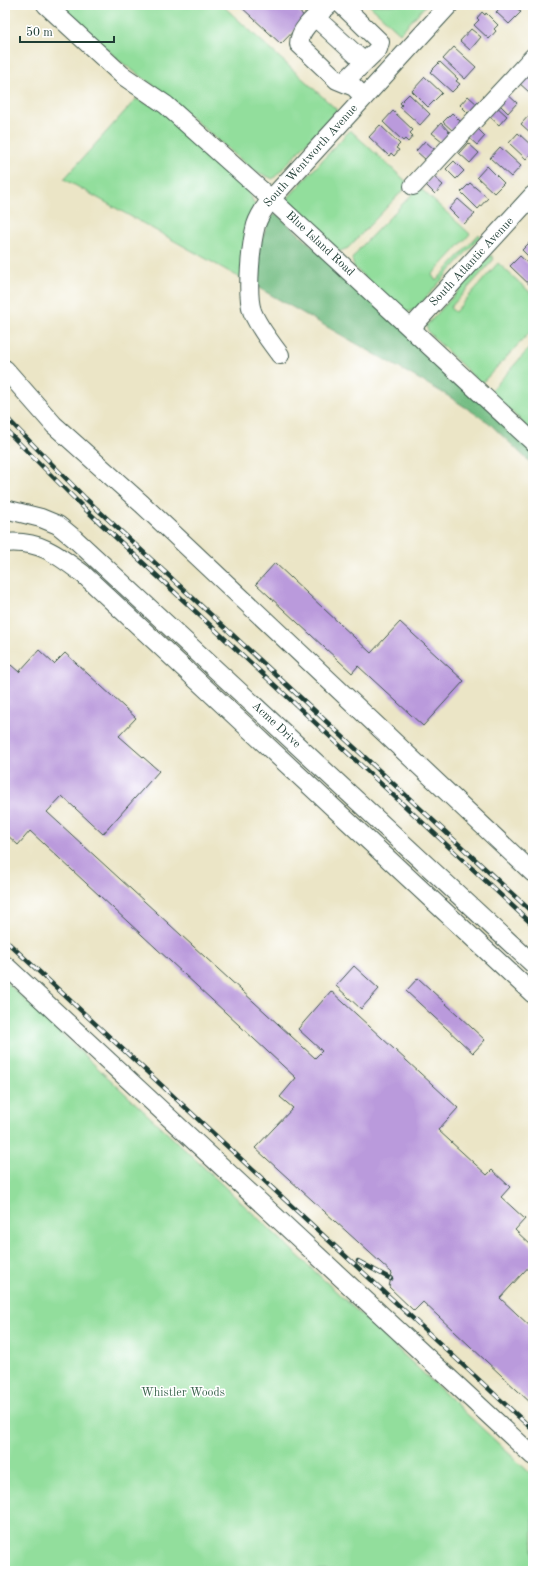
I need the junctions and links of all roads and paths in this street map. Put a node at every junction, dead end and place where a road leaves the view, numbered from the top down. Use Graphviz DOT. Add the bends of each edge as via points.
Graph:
graph roads {
  1 [pos="46,5"];
  2 [pos="329,5"];
  3 [pos="342,5"];
  4 [pos="449,5"];
  5 [pos="316,18"];
  6 [pos="533,57"];
  7 [pos="364,62"];
  8 [pos="344,82"];
  9 [pos="364,97"];
  10 [pos="413,186"];
  11 [pos="533,195"];
  12 [pos="271,199"];
  13 [pos="411,328"];
  14 [pos="280,355"];
  15 [pos="5,369"];
  16 [pos="533,442"];
  17 [pos="5,509"];
  18 [pos="5,543"];
  19 [pos="533,873"];
  20 [pos="533,964"];
  21 [pos="5,965"];
  22 [pos="533,994"];
  23 [pos="533,1456"];
  1 -- 12 [label="street, Blue Island Road" via="122,75 166,105"];
  2 -- 5 [label="street"];
  3 -- 7 [label="street" via="380,42 378,48"];
  4 -- 9 [label="street, South Wentworth Avenue"];
  5 -- 7 [label="street"];
  5 -- 8 [label="street" via="299,37 299,44 337,80"];
  6 -- 10 [label="street"];
  7 -- 8 [label="street"];
  8 -- 9 [label="street"];
  9 -- 12 [label="street, South Wentworth Avenue"];
  11 -- 13 [label="street, South Atlantic Avenue"];
  12 -- 13 [label="street, Blue Island Road"];
  12 -- 14 [label="street, South Wentworth Avenue" via="256,224 250,267 250,295 258,323"];
  13 -- 16 [label="street, Blue Island Road"];
  15 -- 19 [label="street" via="54,425 142,504"];
  17 -- 20 [label="street, Acme Drive" via="58,525"];
  18 -- 22 [label="street" via="30,543 46,548 82,574"];
  21 -- 23 [label="street"];
}
